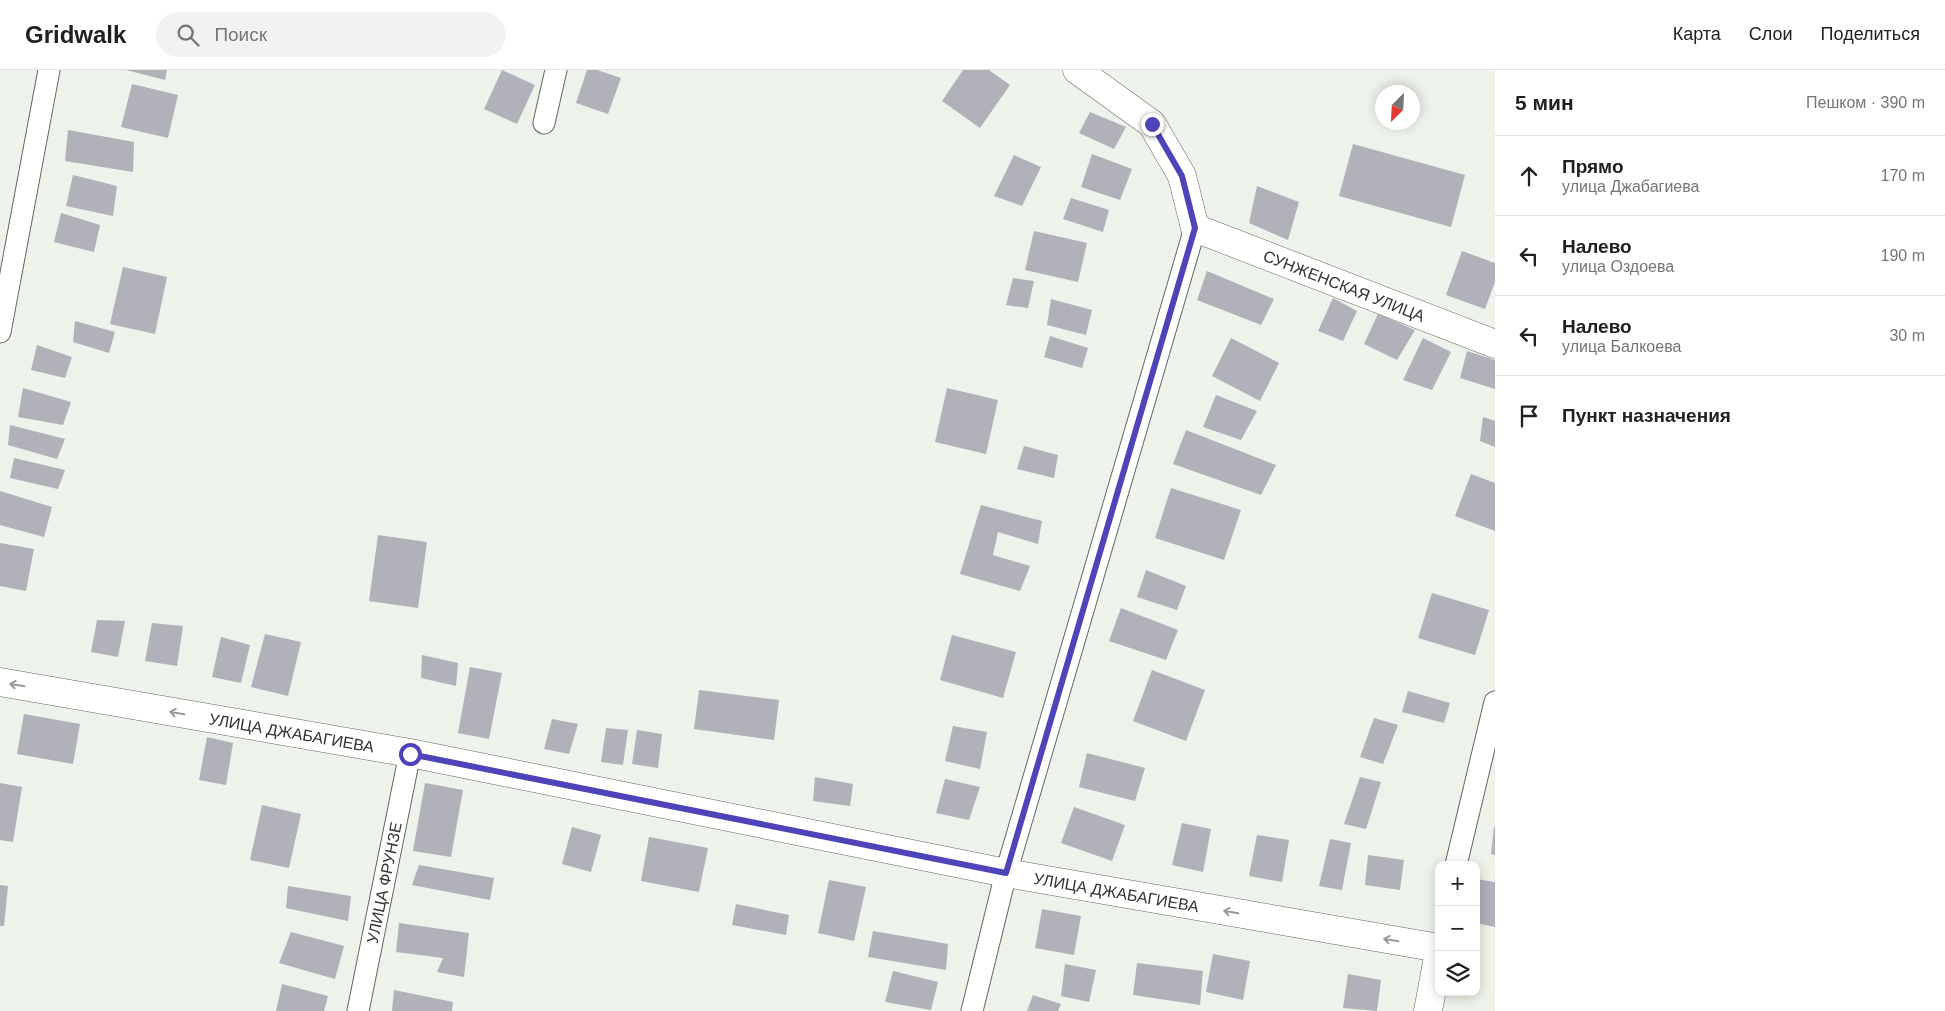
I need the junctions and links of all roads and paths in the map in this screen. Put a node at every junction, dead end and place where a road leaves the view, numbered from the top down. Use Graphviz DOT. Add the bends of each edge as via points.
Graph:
graph roads {
  1 [pos="50,70"];
  2 [pos="556,70"];
  3 [pos="1076,70"];
  4 [pos="544,123"];
  5 [pos="1195,228"];
  6 [pos="0,332"];
  7 [pos="1495,344"];
  8 [pos="0,682"];
  9 [pos="1495,702"];
  10 [pos="410,754"];
  11 [pos="1457,861"];
  12 [pos="1006,873"];
  13 [pos="1435,947"];
  14 [pos="1435,973"];
  15 [pos="358,1011"];
  16 [pos="972,1011"];
  17 [pos="1428,1011"];
  1 -- 6 [label="street"];
  2 -- 4 [label="street"];
  3 -- 5 [label="main road" via="1152,124 1182,176"];
  5 -- 7 [label="main road, СУНЖЕНСКАЯ УЛИЦА"];
  5 -- 12 [label="street"];
  10 -- 8 [label="main road, УЛИЦА ДЖАБАГИЕВА, one-way"];
  9 -- 11 [label="street"];
  10 -- 12 [label="main road, УЛИЦА ДЖАБАГИЕВА"];
  10 -- 15 [label="street, УЛИЦА ФРУНЗЕ"];
  13 -- 12 [label="main road, УЛИЦА ДЖАБАГИЕВА, one-way"];
  12 -- 16 [label="street"];
  14 -- 17 [label="main road"];
}
